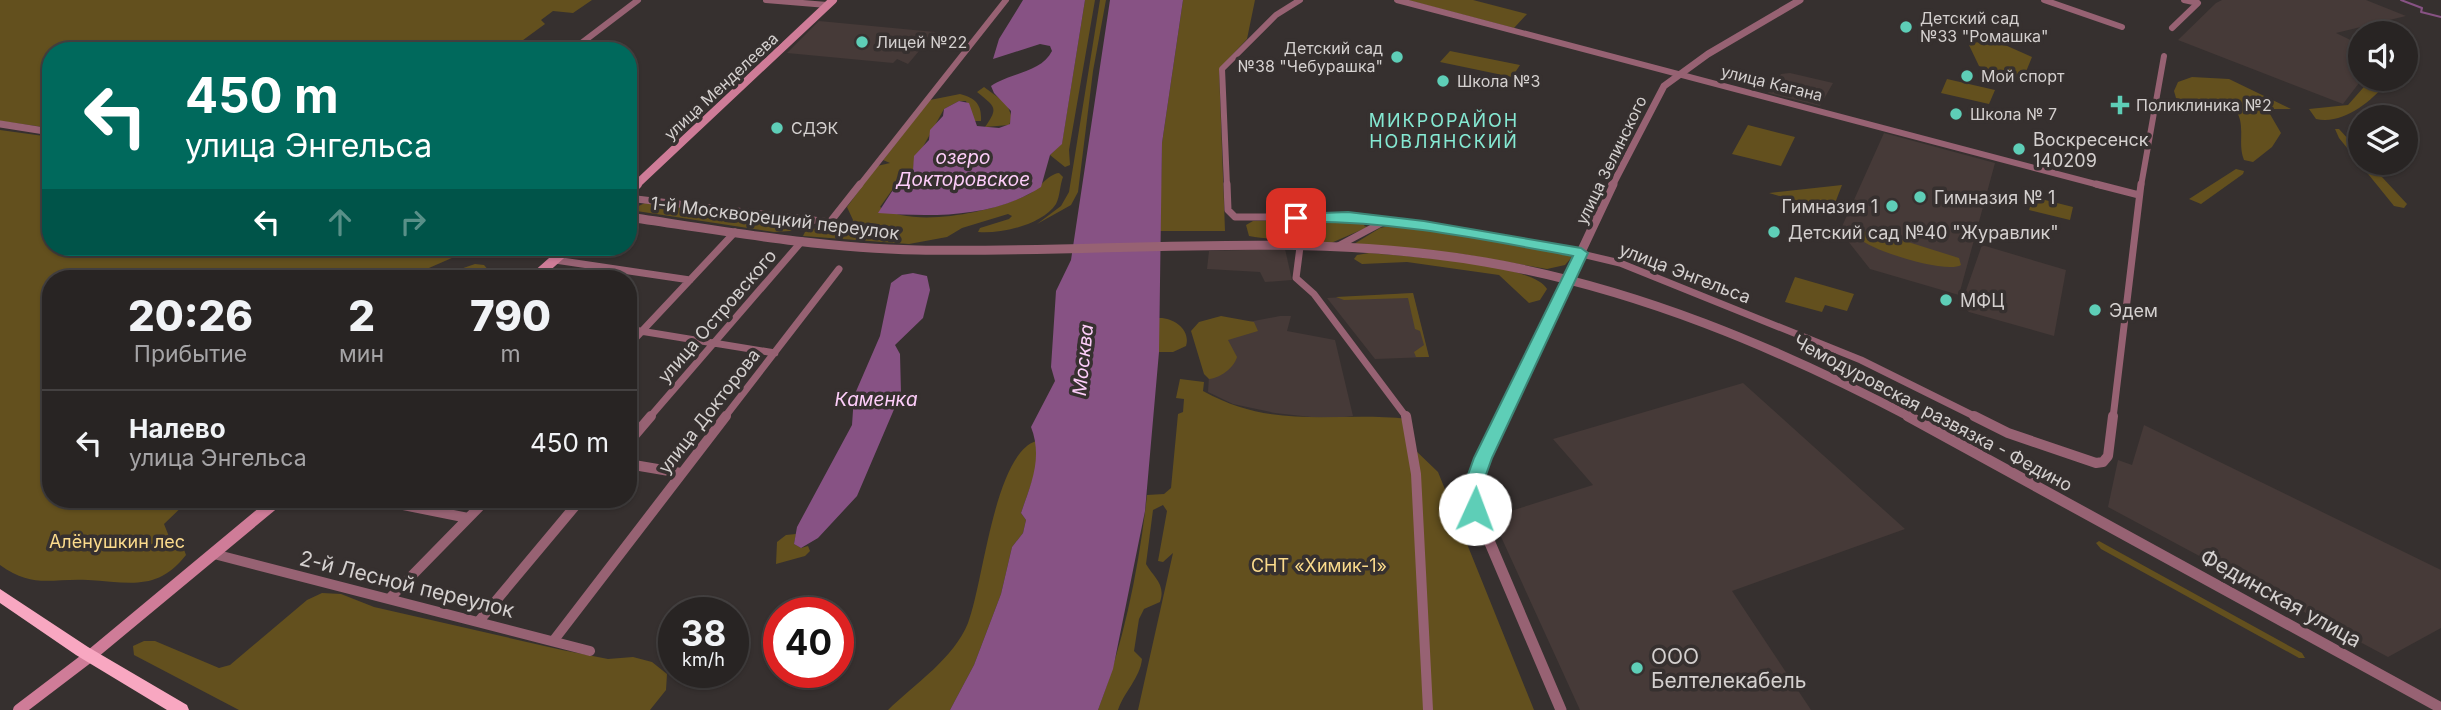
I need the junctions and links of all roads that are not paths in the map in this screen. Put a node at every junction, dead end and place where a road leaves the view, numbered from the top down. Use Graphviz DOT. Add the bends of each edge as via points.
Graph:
graph roads {
  1 [pos="638,0"];
  2 [pos="766,0"];
  3 [pos="1006,0"];
  4 [pos="1300,0"];
  5 [pos="1397,0"];
  6 [pos="1800,0"];
  7 [pos="2045,0"];
  8 [pos="2184,0"];
  9 [pos="830,3"];
  10 [pos="2122,27"];
  11 [pos="2172,28"];
  12 [pos="583,42"];
  13 [pos="2164,56"];
  14 [pos="1678,74"];
  15 [pos="0,124"];
  16 [pos="42,131"];
  17 [pos="637,184"];
  18 [pos="2139,195"];
  19 [pos="637,199"];
  20 [pos="637,217"];
  21 [pos="1382,223"];
  22 [pos="735,232"];
  23 [pos="802,241"];
  24 [pos="1300,247"];
  25 [pos="1336,247"];
  26 [pos="961,250"];
  27 [pos="1581,253"];
  28 [pos="559,256"];
  29 [pos="555,260"];
  30 [pos="839,269"];
  31 [pos="543,270"];
  32 [pos="622,270"];
  33 [pos="637,272"];
  34 [pos="690,280"];
  35 [pos="1570,280"];
  36 [pos="637,330"];
  37 [pos="642,331"];
  38 [pos="637,336"];
  39 [pos="715,343"];
  40 [pos="775,353"];
  41 [pos="637,433"];
  42 [pos="637,466"];
  43 [pos="681,473"];
  44 [pos="268,508"];
  45 [pos="418,508"];
  46 [pos="478,508"];
  47 [pos="573,508"];
  48 [pos="468,518"];
  49 [pos="2102,522"];
  50 [pos="214,554"];
  51 [pos="0,595"];
  52 [pos="389,599"];
  53 [pos="479,621"];
  54 [pos="554,640"];
  55 [pos="590,651"];
  56 [pos="90,656"];
  57 [pos="2441,708"];
  58 [pos="19,710"];
  59 [pos="181,710"];
  60 [pos="1428,710"];
  61 [pos="1561,710"];
  1 -- 12 [label="street"];
  2 -- 9 [label="street"];
  3 -- 19 [label="street" via="830,222"];
  4 -- 21 [label="street" via="1276,15 1222,69 1230,214"];
  5 -- 14 [label="street, улица Кагана"];
  6 -- 14 [label="street, улица Зелинского"];
  7 -- 10 [label="street"];
  8 -- 11 [label="street" via="2198,3"];
  9 -- 17 [label="main road, улица Менделеева"];
  13 -- 18 [label="street"];
  14 -- 18 [label="street, улица Кагана"];
  14 -- 27 [label="street, улица Зелинского" via="1654,103"];
  15 -- 16 [label="street"];
  18 -- 27 [label="street, улица Энгельса" via="2108,456 2096,463 2008,433 1861,360 1745,312 1620,263"];
  20 -- 22 [label="street, 1-й Москворецкий переулок"];
  21 -- 25 [label="street"];
  21 -- 27 [label="street, улица Энгельса" via="1475,232"];
  22 -- 23 [label="street, 1-й Москворецкий переулок"];
  22 -- 34 [label="street"];
  23 -- 26 [label="street, 1-й Москворецкий переулок"];
  23 -- 39 [label="street, улица Островского"];
  24 -- 25 [label="street, Чемодуровская развязка - Федино"];
  24 -- 26 [label="street, Чемодуровская развязка - Федино"];
  24 -- 60 [label="street" via="1296,278 1314,294 1408,419 1416,474"];
  25 -- 35 [label="street, Чемодуровская развязка - Федино" via="1439,256"];
  27 -- 35 [label="street, улица Зелинского"];
  28 -- 29 [label="main road"];
  29 -- 31 [label="main road"];
  29 -- 32 [label="street"];
  30 -- 40 [label="street, улица Докторова"];
  33 -- 34 [label="street"];
  34 -- 37 [label="street"];
  35 -- 49 [label="street, Чемодуровская развязка - Федино" via="1674,309 1805,362"];
  35 -- 61 [label="street, улица Зелинского" via="1483,458 1473,494 1484,534"];
  36 -- 37 [label="street"];
  37 -- 38 [label="street"];
  37 -- 39 [label="street"];
  39 -- 40 [label="street"];
  39 -- 41 [label="street, улица Островского"];
  40 -- 43 [label="street, улица Докторова"];
  42 -- 43 [label="street"];
  43 -- 54 [label="street, улица Докторова"];
  44 -- 50 [label="main road"];
  45 -- 48 [label="street"];
  46 -- 48 [label="street"];
  47 -- 53 [label="street"];
  48 -- 52 [label="street"];
  49 -- 57 [label="street, Фединская улица"];
  50 -- 52 [label="street, 2-й Лесной переулок"];
  50 -- 56 [label="main road"];
  51 -- 56 [label="highway"];
  52 -- 53 [label="street, 2-й Лесной переулок"];
  53 -- 54 [label="street, 2-й Лесной переулок"];
  54 -- 55 [label="street, 2-й Лесной переулок"];
  56 -- 58 [label="main road"];
  56 -- 59 [label="highway"];
}
